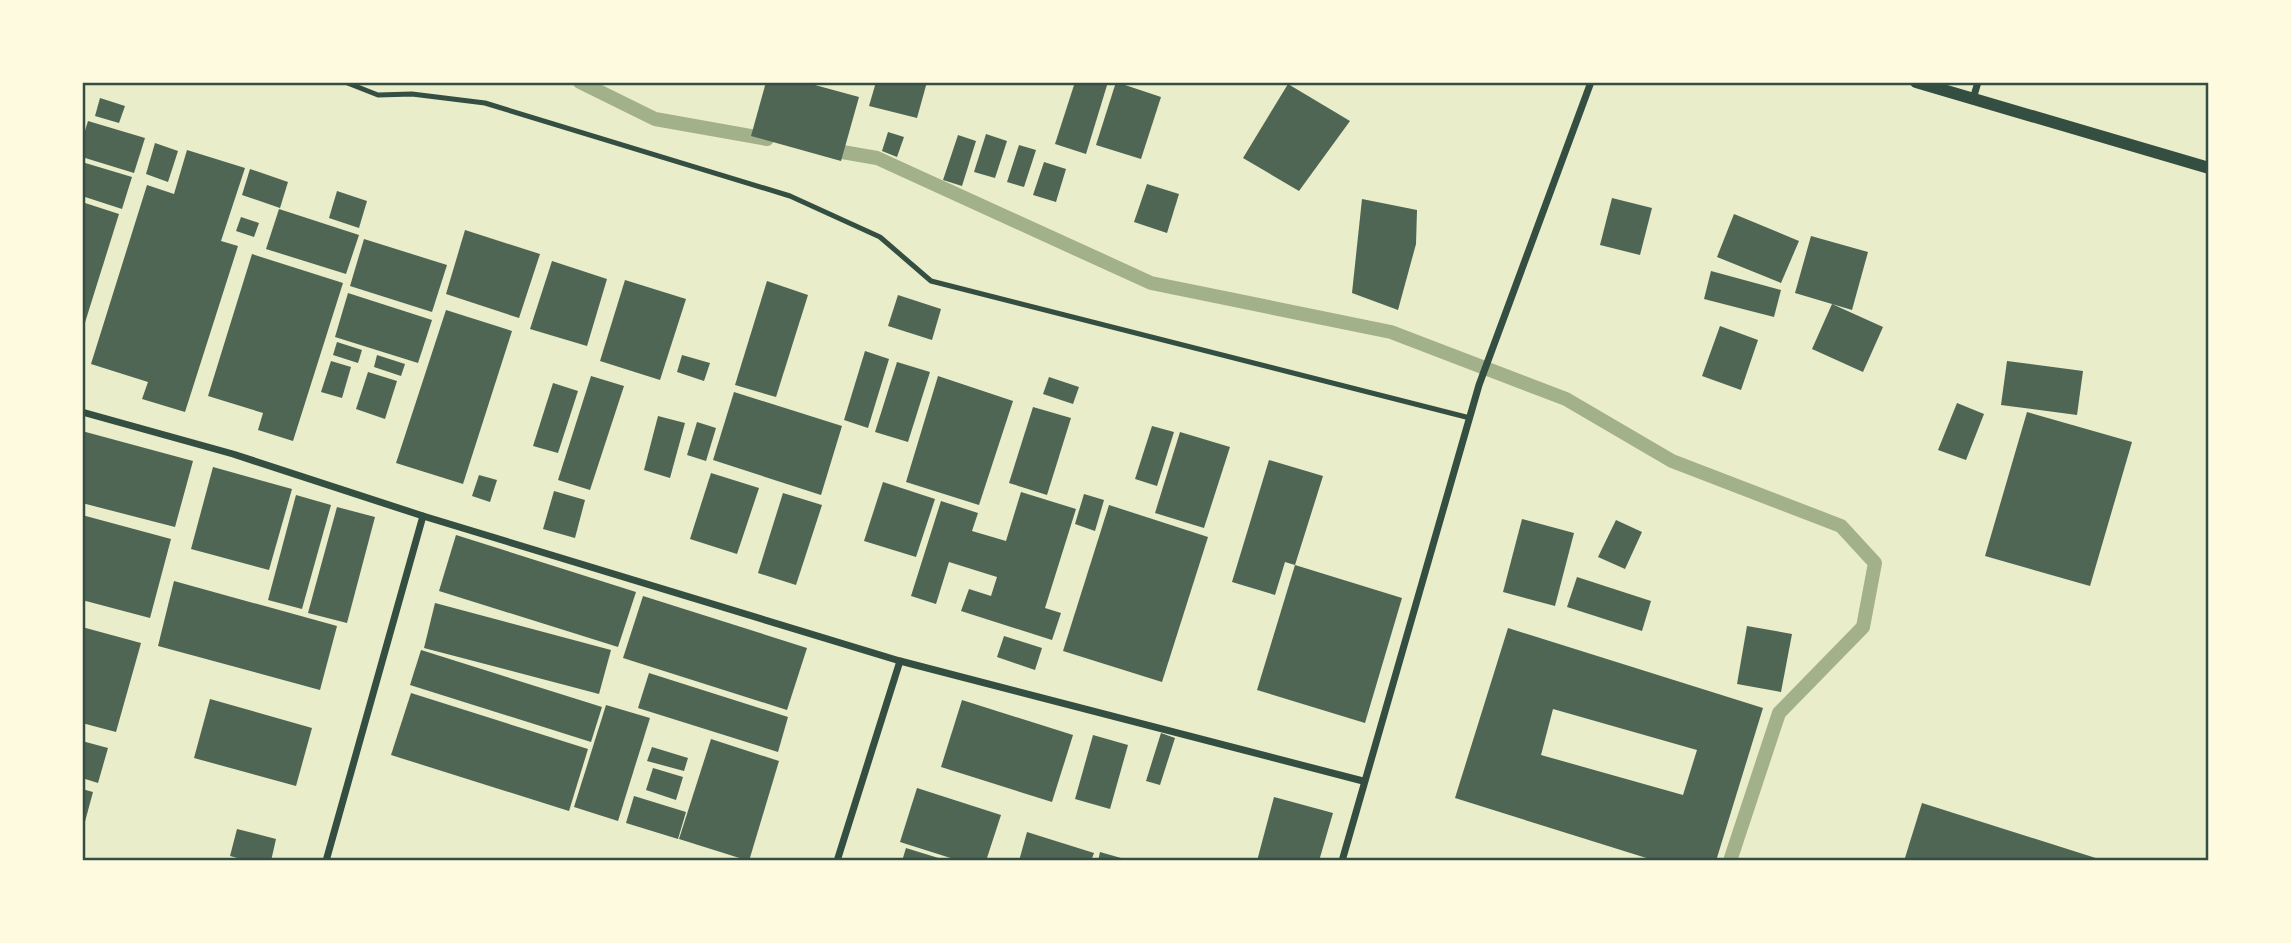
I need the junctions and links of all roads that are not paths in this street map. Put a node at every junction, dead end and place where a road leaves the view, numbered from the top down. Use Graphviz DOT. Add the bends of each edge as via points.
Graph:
graph roads {
  1 [pos="345,82"];
  2 [pos="1591,82"];
  3 [pos="1916,82"];
  4 [pos="1978,82"];
  5 [pos="1973,99"];
  6 [pos="2209,168"];
  7 [pos="82,412"];
  8 [pos="1469,418"];
  9 [pos="423,516"];
  10 [pos="900,661"];
  11 [pos="1363,781"];
  12 [pos="326,861"];
  13 [pos="837,861"];
  14 [pos="1342,861"];
  1 -- 8 [label="lane" via="378,95 412,94 485,103 790,196 880,237 931,281"];
  2 -- 8 [label="street"];
  3 -- 5 [label="street"];
  4 -- 5 [label="street"];
  5 -- 6 [label="street"];
  7 -- 9 [label="street" via="233,454"];
  8 -- 11 [label="street"];
  9 -- 10 [label="street"];
  9 -- 12 [label="street"];
  10 -- 11 [label="street"];
  10 -- 13 [label="street"];
  11 -- 14 [label="street"];
}
